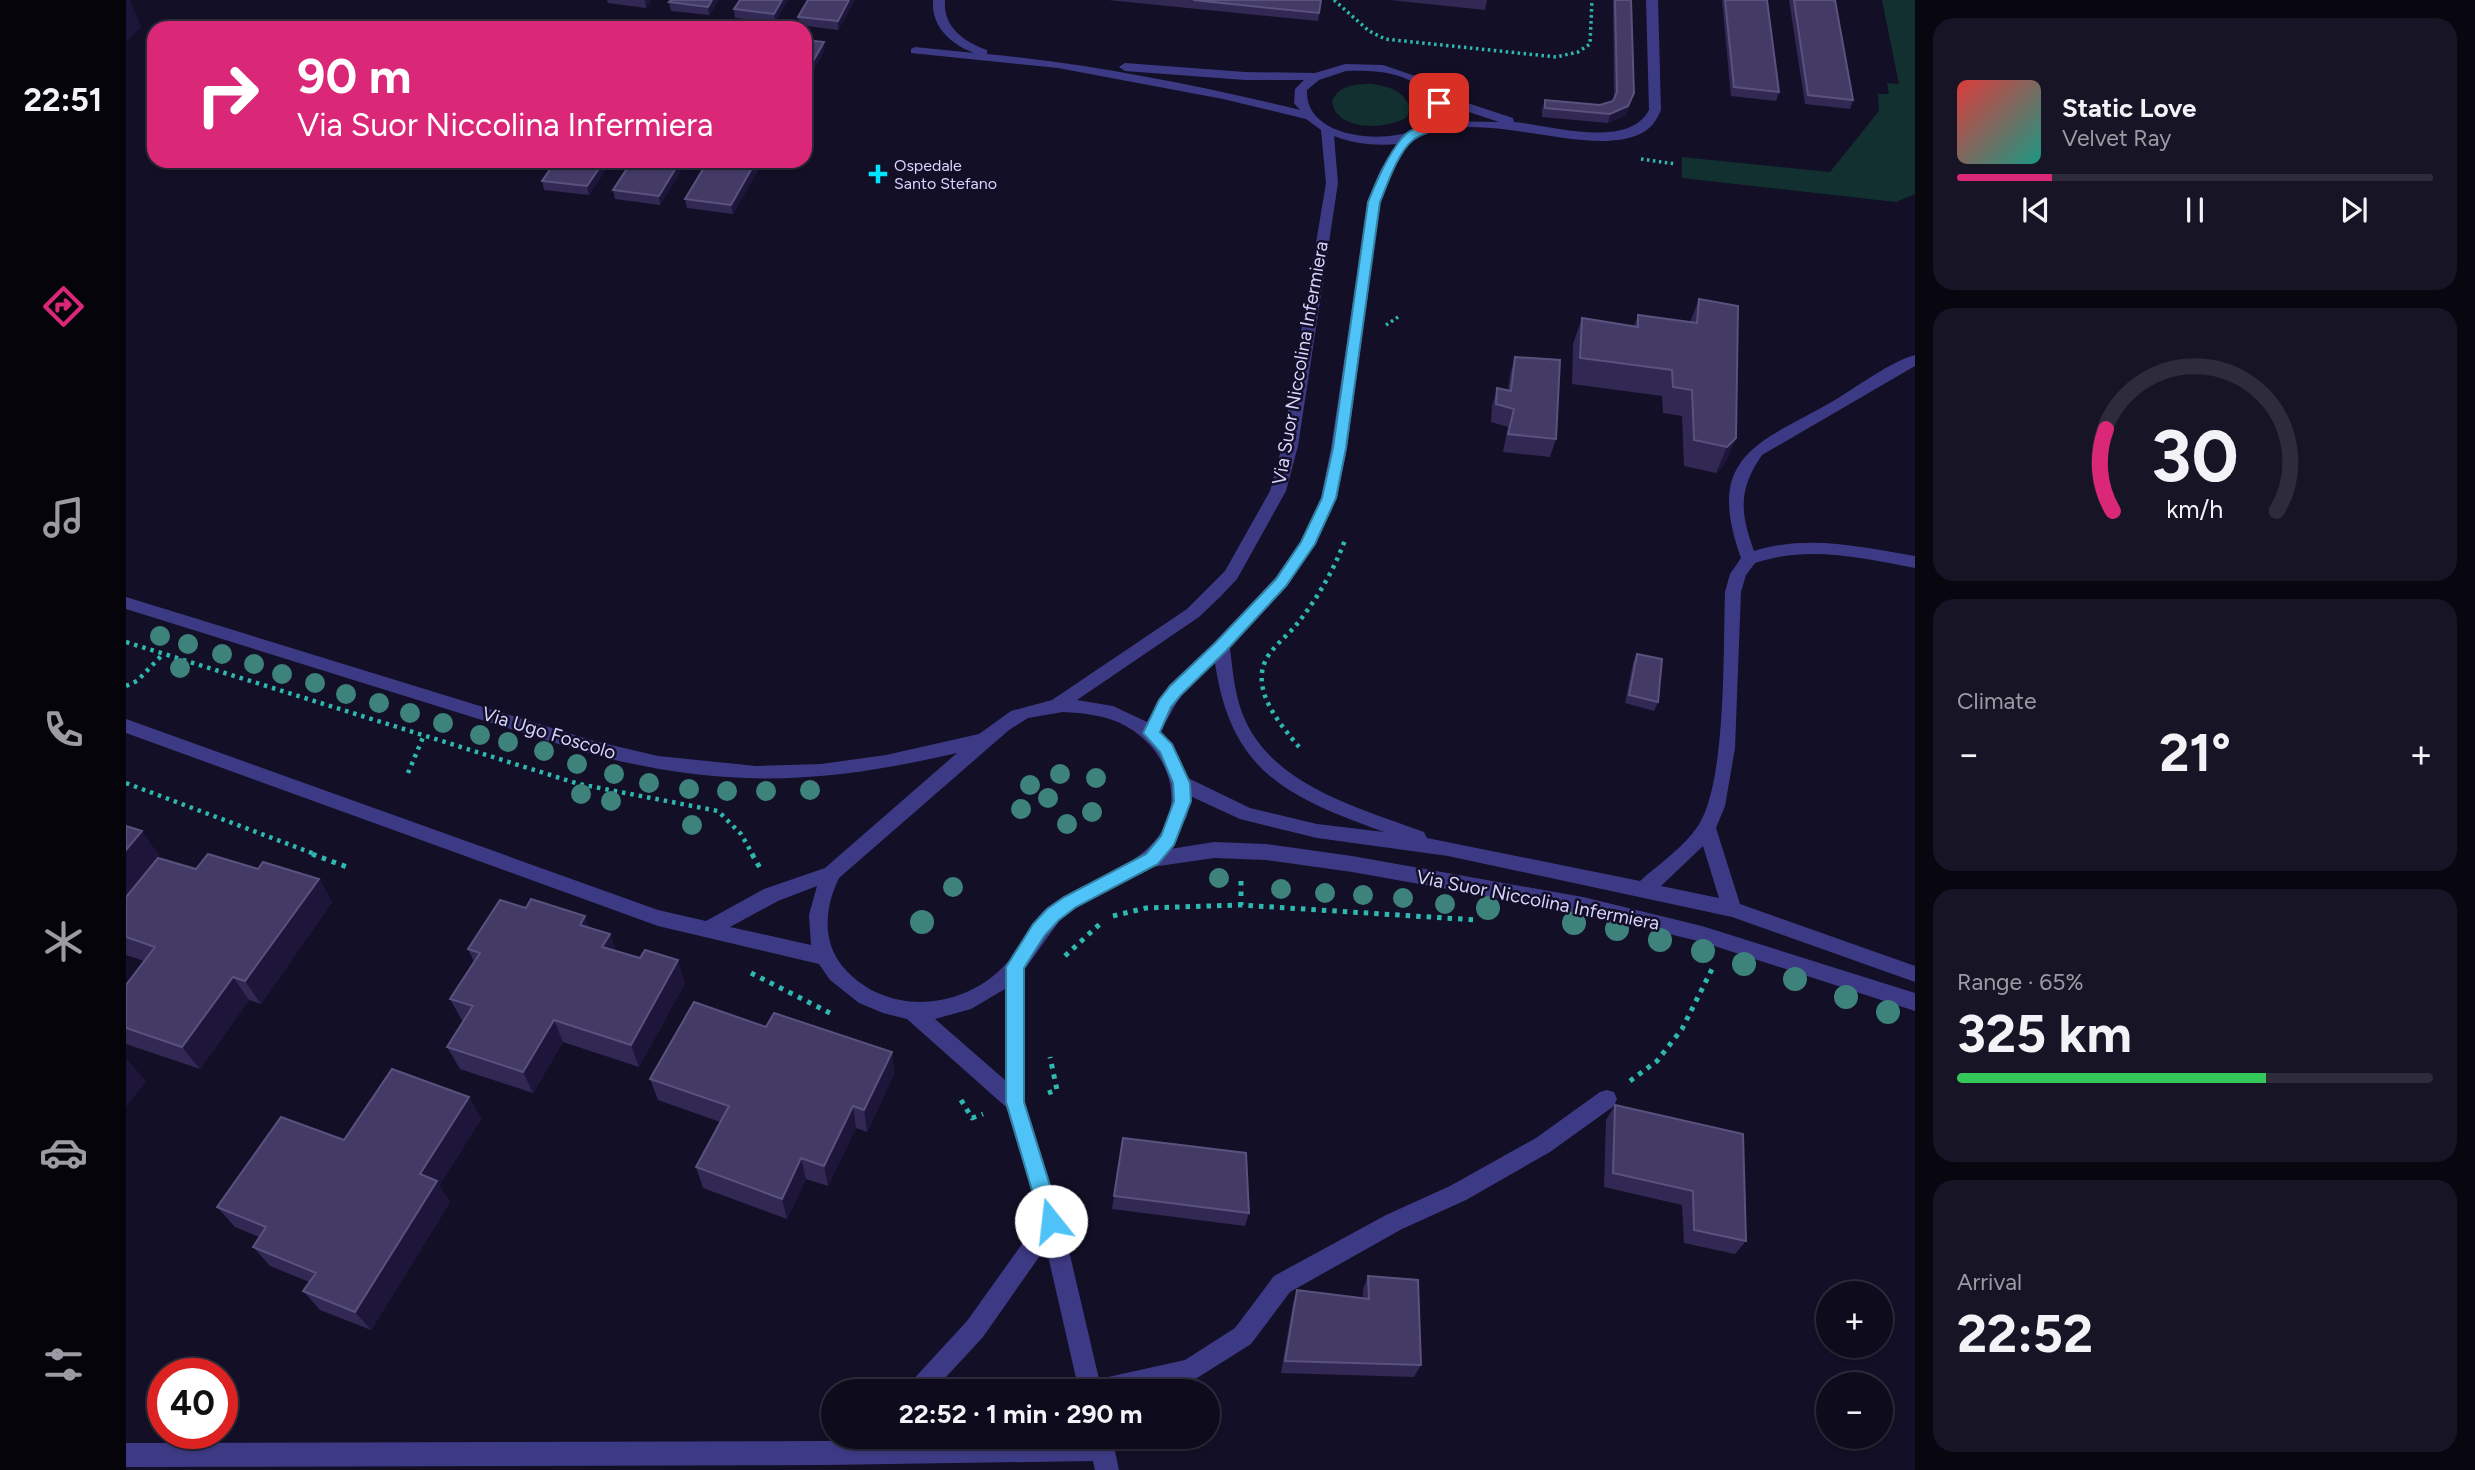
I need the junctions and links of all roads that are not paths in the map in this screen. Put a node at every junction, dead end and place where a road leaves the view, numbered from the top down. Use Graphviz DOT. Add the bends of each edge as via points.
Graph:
graph roads {
  1 [pos="939,0"];
  2 [pos="1652,0"];
  3 [pos="915,51"];
  4 [pos="1010,58"];
  5 [pos="1058,64"];
  6 [pos="1317,76"];
  7 [pos="1436,97"];
  8 [pos="1307,116"];
  9 [pos="1433,125"];
  10 [pos="1526,127"];
  11 [pos="1327,131"];
  12 [pos="1408,138"];
  13 [pos="1915,360"];
  14 [pos="1749,559"];
  15 [pos="1915,562"];
  16 [pos="126,603"];
  17 [pos="1221,647"];
  18 [pos="1056,706"];
  19 [pos="126,726"];
  20 [pos="1151,733"];
  21 [pos="984,740"];
  22 [pos="1181,783"];
  23 [pos="1707,829"];
  24 [pos="1448,848"];
  25 [pos="1152,859"];
  26 [pos="832,873"];
  27 [pos="1646,888"];
  28 [pos="1732,909"];
  29 [pos="707,930"];
  30 [pos="825,957"];
  31 [pos="1015,967"];
  32 [pos="1915,974"];
  33 [pos="1915,1002"];
  34 [pos="915,1014"];
  35 [pos="1607,1098"];
  36 [pos="1015,1102"];
  37 [pos="1051,1221"];
  38 [pos="929,1379"];
  39 [pos="1090,1379"];
  40 [pos="1148,1379"];
  41 [pos="858,1449"];
  42 [pos="1003,1449"];
  43 [pos="1103,1452"];
  44 [pos="126,1455"];
  45 [pos="824,1462"];
  1 -- 4 [label="street" via="939,14 952,35 979,51"];
  2 -- 10 [label="street" via="1655,110 1649,121 1632,132 1600,137"];
  3 -- 4 [label="street"];
  4 -- 5 [label="street"];
  5 -- 6 [label="street"];
  5 -- 8 [label="street"];
  6 -- 7 [label="street" via="1345,68 1377,68 1409,76"];
  6 -- 8 [label="street" via="1301,94"];
  7 -- 9 [label="street" via="1440,108"];
  7 -- 10 [label="street"];
  8 -- 11 [label="street"];
  9 -- 10 [label="street"];
  9 -- 12 [label="street"];
  11 -- 12 [label="street" via="1366,141"];
  11 -- 18 [label="street, Via Suor Niccolina Infermiera" via="1332,183 1290,446 1278,491 1231,575 1215,592 1176,625"];
  12 -- 17 [label="street" via="1386,171 1374,202 1329,498 1308,544 1281,582"];
  13 -- 14 [label="street" via="1757,451 1745,466 1733,513"];
  14 -- 15 [label="street" via="1773,549 1798,546"];
  14 -- 23 [label="street" via="1732,592 1726,744"];
  16 -- 21 [label="street, Via Ugo Foscolo" via="594,748 671,765 725,772 851,768"];
  17 -- 20 [label="street" via="1175,690"];
  17 -- 24 [label="street, Via Suor Niccolina Infermiera" via="1239,726 1273,771 1328,803"];
  18 -- 20 [label="street, Via Ugo Foscolo" via="1115,714"];
  18 -- 21 [label="street, Via Ugo Foscolo" via="1022,713"];
  19 -- 29 [label="street" via="658,918"];
  20 -- 22 [label="street, Via Ugo Foscolo" via="1166,748"];
  21 -- 26 [label="street, Via Ugo Foscolo"];
  22 -- 24 [label="street, Via Suor Niccolina Infermiera" via="1246,814 1270,820 1354,837"];
  22 -- 25 [label="street, Via Ugo Foscolo" via="1176,822"];
  23 -- 27 [label="street"];
  23 -- 28 [label="street"];
  24 -- 27 [label="street, Via Suor Niccolina Infermiera"];
  25 -- 31 [label="street, Via Ugo Foscolo" via="1053,914"];
  25 -- 33 [label="street, Via Suor Niccolina Infermiera" via="1242,851 1352,864 1583,905 1702,934"];
  26 -- 29 [label="street, Via Ugo Foscolo" via="771,895"];
  26 -- 30 [label="street, Via Ugo Foscolo" via="820,902 818,922"];
  27 -- 28 [label="street, Via Suor Niccolina Infermiera"];
  28 -- 32 [label="street, Via Suor Niccolina Infermiera"];
  29 -- 30 [label="street"];
  30 -- 34 [label="street, Via Ugo Foscolo" via="854,989 871,1000"];
  31 -- 34 [label="street, Via Ugo Foscolo" via="977,997 936,1012"];
  31 -- 36 [label="street"];
  34 -- 36 [label="street, Via Ugo Foscolo"];
  35 -- 40 [label="street" via="1531,1152 1282,1284 1243,1336 1189,1370"];
  36 -- 37 [label="street"];
  37 -- 38 [label="street" via="975,1329"];
  37 -- 39 [label="street"];
  41 -- 45 [label="street"];
  42 -- 43 [label="street"];
  44 -- 45 [label="street"];
}
